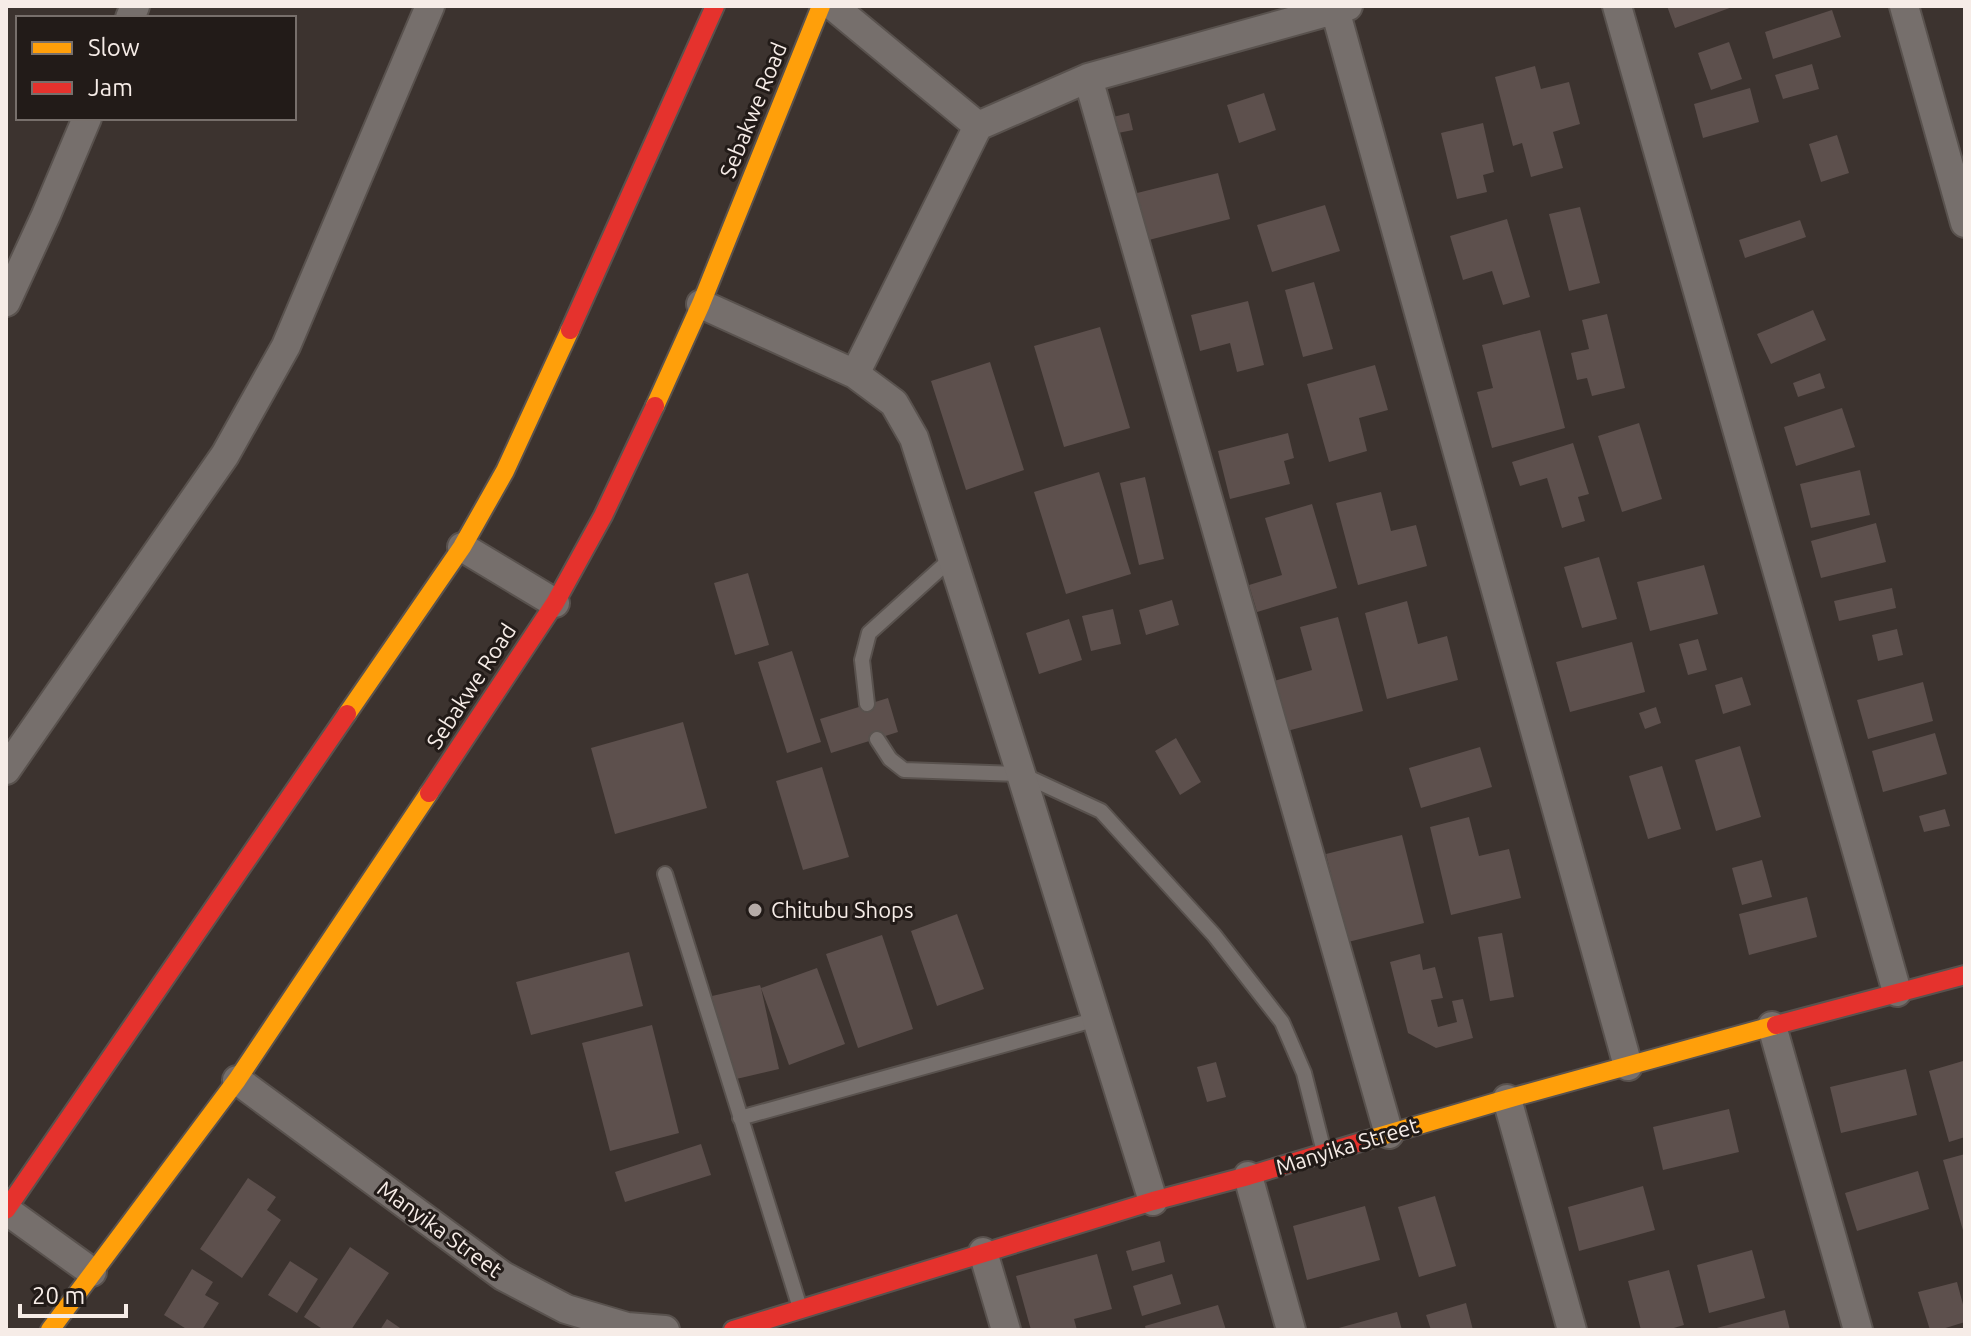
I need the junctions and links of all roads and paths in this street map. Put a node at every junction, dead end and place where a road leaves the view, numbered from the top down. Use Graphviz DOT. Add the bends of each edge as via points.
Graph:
graph roads {
  1 [pos="430,6"];
  2 [pos="715,6"];
  3 [pos="821,6"];
  4 [pos="833,6"];
  5 [pos="1617,6"];
  6 [pos="1904,6"];
  7 [pos="1339,7"];
  8 [pos="1088,78"];
  9 [pos="86,120"];
  10 [pos="978,126"];
  11 [pos="1965,223"];
  12 [pos="6,302"];
  13 [pos="701,304"];
  14 [pos="855,374"];
  15 [pos="462,547"];
  16 [pos="952,558"];
  17 [pos="555,603"];
  18 [pos="867,704"];
  19 [pos="877,739"];
  20 [pos="6,770"];
  21 [pos="1021,774"];
  22 [pos="665,874"];
  23 [pos="1965,975"];
  24 [pos="1897,992"];
  25 [pos="1097,1019"];
  26 [pos="1772,1026"];
  27 [pos="1628,1066"];
  28 [pos="237,1080"];
  29 [pos="1507,1099"];
  30 [pos="740,1118"];
  31 [pos="1389,1134"];
  32 [pos="1325,1152"];
  33 [pos="1248,1176"];
  34 [pos="1153,1201"];
  35 [pos="6,1210"];
  36 [pos="983,1252"];
  37 [pos="92,1272"];
  38 [pos="800,1309"];
  39 [pos="62,1326"];
  40 [pos="665,1330"];
  41 [pos="733,1330"];
  42 [pos="1006,1330"];
  43 [pos="1291,1330"];
  44 [pos="1572,1330"];
  45 [pos="1858,1330"];
  1 -- 20 [label="street" via="286,346 233,442"];
  2 -- 15 [label="street" via="537,405"];
  3 -- 13 [label="street, Sebakwe Road"];
  4 -- 10 [label="street"];
  5 -- 24 [label="street"];
  6 -- 11 [label="street"];
  7 -- 8 [label="street"];
  7 -- 27 [label="street"];
  8 -- 10 [label="street"];
  8 -- 31 [label="street"];
  9 -- 12 [label="street"];
  10 -- 14 [label="street"];
  13 -- 14 [label="street"];
  13 -- 17 [label="street, Sebakwe Road" via="603,516"];
  14 -- 16 [label="street" via="894,403 914,438"];
  15 -- 17 [label="street"];
  15 -- 35 [label="street"];
  16 -- 18 [label="lane" via="869,633 862,660"];
  16 -- 21 [label="street"];
  17 -- 28 [label="street, Sebakwe Road"];
  19 -- 21 [label="lane" via="904,770"];
  21 -- 25 [label="street"];
  21 -- 32 [label="lane" via="1101,811 1214,935 1282,1022 1304,1073"];
  22 -- 30 [label="lane"];
  23 -- 24 [label="street, Manyika Street"];
  24 -- 26 [label="street, Manyika Street"];
  25 -- 30 [label="lane"];
  25 -- 34 [label="street"];
  26 -- 27 [label="street, Manyika Street"];
  26 -- 45 [label="street"];
  27 -- 29 [label="street, Manyika Street"];
  28 -- 37 [label="street, Sebakwe Road"];
  28 -- 40 [label="street, Manyika Street" via="503,1276 566,1309 627,1327"];
  29 -- 31 [label="street, Manyika Street"];
  29 -- 44 [label="street"];
  30 -- 38 [label="lane"];
  31 -- 32 [label="street, Manyika Street"];
  32 -- 33 [label="street, Manyika Street"];
  33 -- 34 [label="street, Manyika Street"];
  33 -- 43 [label="street"];
  34 -- 36 [label="street, Manyika Street"];
  35 -- 37 [label="street"];
  36 -- 38 [label="street, Manyika Street"];
  36 -- 42 [label="street"];
  37 -- 39 [label="street, Sebakwe Road"];
  38 -- 41 [label="street, Manyika Street"];
}
